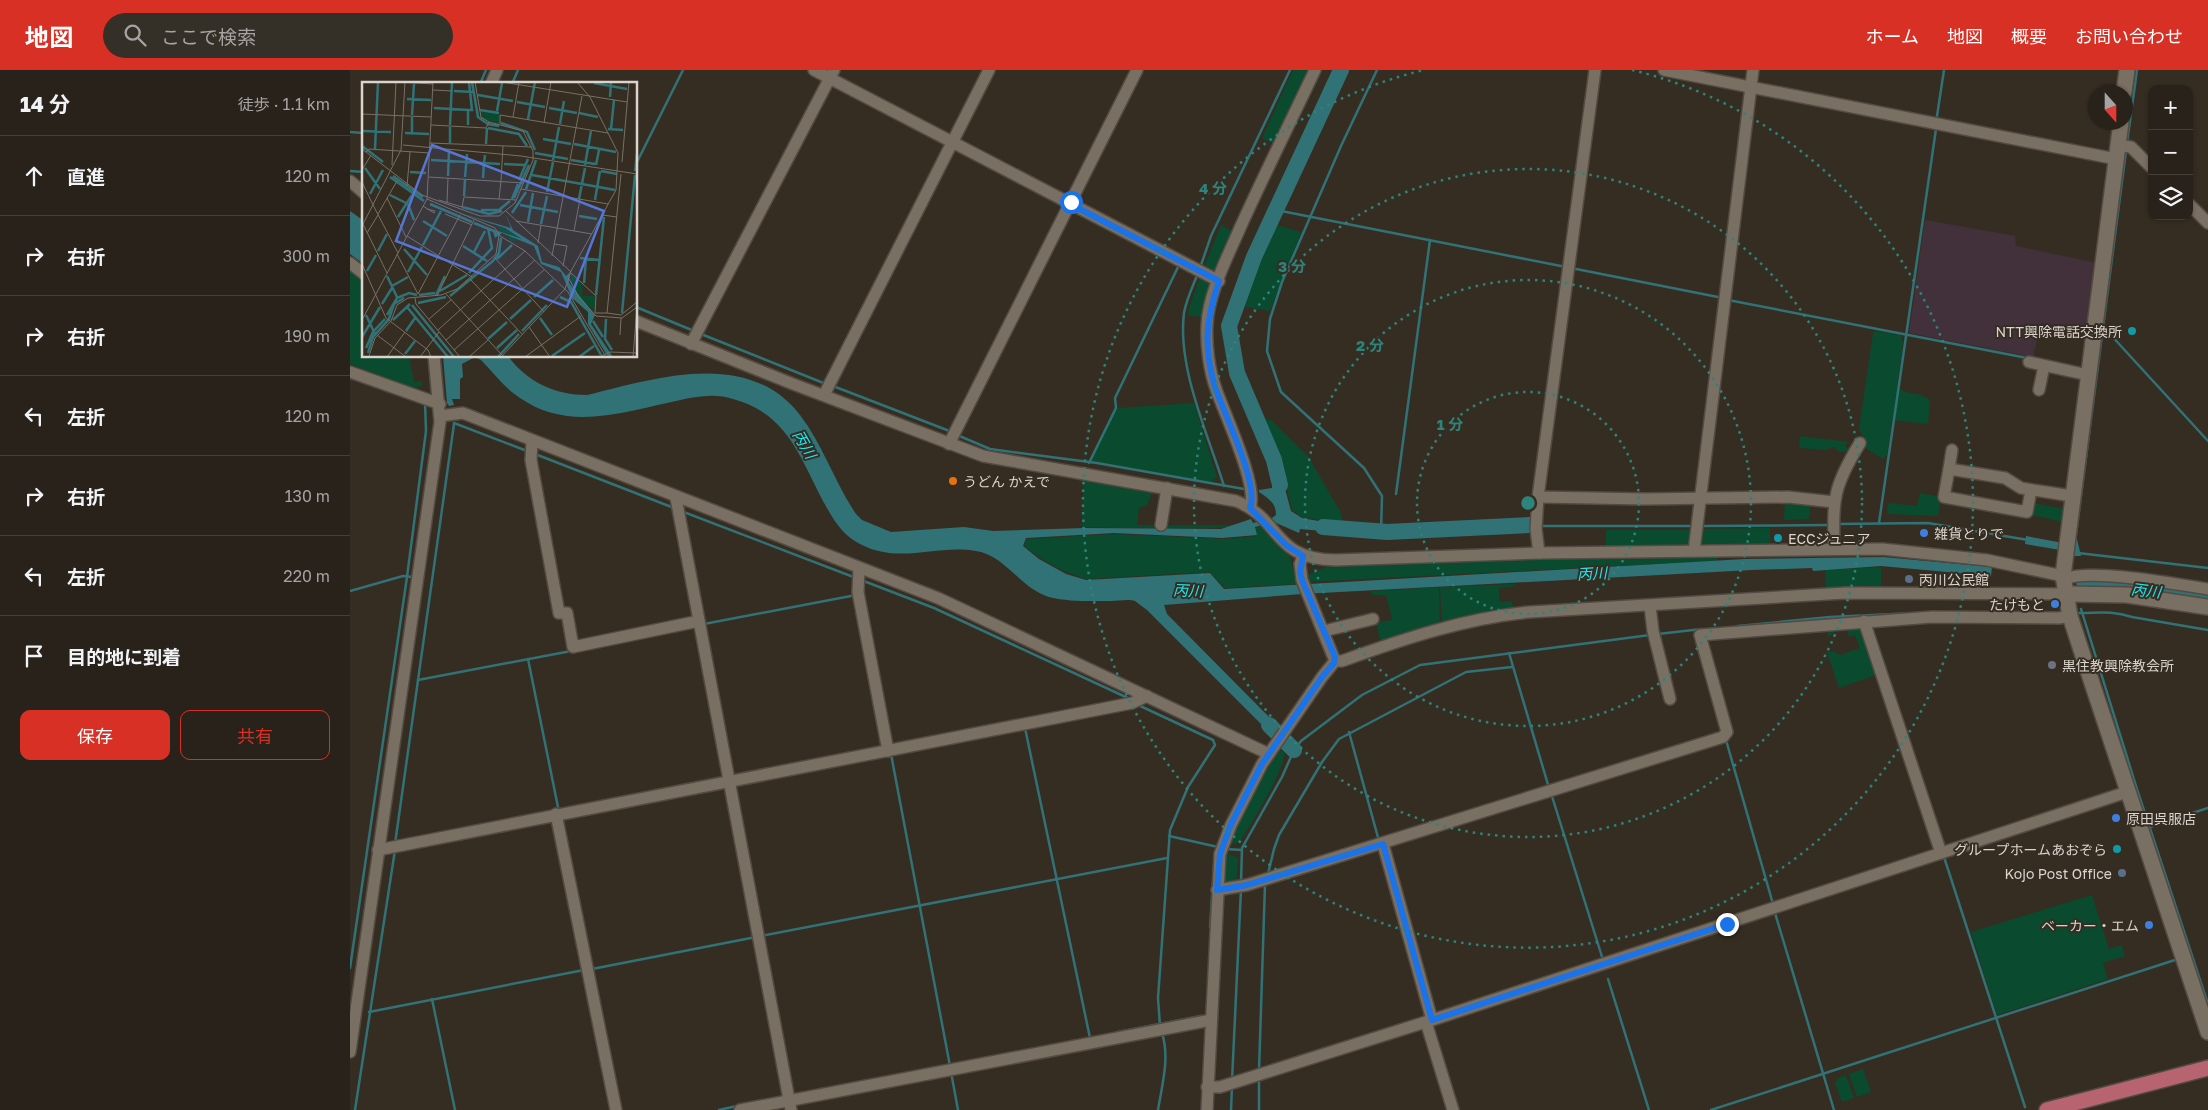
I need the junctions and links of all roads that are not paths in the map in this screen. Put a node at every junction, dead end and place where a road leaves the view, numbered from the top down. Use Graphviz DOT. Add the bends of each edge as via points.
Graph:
graph roads {
  1 [pos="496,70"];
  2 [pos="814,70"];
  3 [pos="989,70"];
  4 [pos="1137,70"];
  5 [pos="1315,70"];
  6 [pos="1595,70"];
  7 [pos="1664,70"];
  8 [pos="1753,70"];
  9 [pos="2127,70"];
  10 [pos="832,76"];
  11 [pos="492,82"];
  12 [pos="2125,85"];
  13 [pos="1751,87"];
  14 [pos="2121,130"];
  15 [pos="954,142"];
  16 [pos="2121,149"];
  17 [pos="2148,166"];
  18 [pos="352,183"];
  19 [pos="362,191"];
  20 [pos="1072,203"];
  21 [pos="2193,208"];
  22 [pos="2208,223"];
  23 [pos="350,263"];
  24 [pos="362,272"];
  25 [pos="1219,281"];
  26 [pos="638,322"];
  27 [pos="695,337"];
  28 [pos="434,358"];
  29 [pos="2029,362"];
  30 [pos="2044,366"];
  31 [pos="350,372"];
  32 [pos="2088,375"];
  33 [pos="827,389"];
  34 [pos="2039,390"];
  35 [pos="446,411"];
  36 [pos="952,437"];
  37 [pos="1860,443"];
  38 [pos="531,449"];
  39 [pos="1952,450"];
  40 [pos="1949,469"];
  41 [pos="1167,488"];
  42 [pos="2031,490"];
  43 [pos="2072,496"];
  44 [pos="1541,497"];
  45 [pos="1703,498"];
  46 [pos="1834,502"];
  47 [pos="678,506"];
  48 [pos="1255,511"];
  49 [pos="1161,525"];
  50 [pos="1834,549"];
  51 [pos="1694,551"];
  52 [pos="1539,553"];
  53 [pos="1303,556"];
  54 [pos="858,582"];
  55 [pos="2065,583"];
  56 [pos="2208,589"];
  57 [pos="1650,606"];
  58 [pos="2208,607"];
  59 [pos="2070,616"];
  60 [pos="1373,619"];
  61 [pos="1866,621"];
  62 [pos="699,624"];
  63 [pos="1324,631"];
  64 [pos="1336,660"];
  65 [pos="1670,699"];
  66 [pos="1139,700"];
  67 [pos="887,748"];
  68 [pos="1269,754"];
  69 [pos="730,781"];
  70 [pos="2127,792"];
  71 [pos="559,814"];
  72 [pos="1383,844"];
  73 [pos="378,850"];
  74 [pos="1941,851"];
  75 [pos="1217,890"];
  76 [pos="1430,1019"];
  77 [pos="1210,1020"];
  78 [pos="2207,1026"];
  79 [pos="350,1052"];
  80 [pos="2208,1068"];
  81 [pos="1207,1087"];
  82 [pos="790,1100"];
  83 [pos="616,1110"];
  84 [pos="740,1110"];
  85 [pos="1207,1110"];
  86 [pos="1453,1110"];
  87 [pos="2048,1110"];
  1 -- 11 [label="street"];
  2 -- 10 [label="street"];
  3 -- 15 [label="street"];
  4 -- 20 [label="street"];
  5 -- 25 [label="street" via="1249,209"];
  6 -- 44 [label="street" via="1567,268"];
  7 -- 13 [label="street"];
  8 -- 13 [label="street"];
  9 -- 12 [label="street"];
  10 -- 15 [label="street"];
  10 -- 27 [label="street"];
  13 -- 16 [label="street"];
  13 -- 45 [label="street"];
  14 -- 16 [label="street"];
  15 -- 20 [label="street"];
  15 -- 33 [label="street"];
  16 -- 17 [label="street"];
  16 -- 32 [label="street"];
  18 -- 19 [label="street"];
  20 -- 25 [label="street"];
  20 -- 36 [label="street"];
  21 -- 22 [label="street"];
  23 -- 24 [label="street"];
  25 -- 48 [label="street" via="1207,322 1208,348 1215,387 1230,424"];
  26 -- 27 [label="street"];
  27 -- 33 [label="street"];
  28 -- 35 [label="street"];
  29 -- 30 [label="street"];
  30 -- 32 [label="street"];
  30 -- 34 [label="street"];
  31 -- 35 [label="street"];
  32 -- 43 [label="street"];
  33 -- 36 [label="street"];
  35 -- 38 [label="street" via="507,429"];
  35 -- 73 [label="street"];
  36 -- 41 [label="street" via="999,460"];
  37 -- 46 [label="street" via="1841,476"];
  38 -- 47 [label="street"];
  38 -- 62 [label="street" via="559,613 567,613 573,647"];
  39 -- 40 [label="street"];
  40 -- 42 [label="street" via="2005,478 2020,488"];
  40 -- 42 [label="street" via="1944,497 2027,512"];
  41 -- 48 [label="street" via="1229,499"];
  41 -- 49 [label="street"];
  42 -- 43 [label="street"];
  43 -- 55 [label="street" via="2065,548"];
  44 -- 45 [label="street"];
  44 -- 52 [label="street" via="1536,526"];
  45 -- 46 [label="street" via="1788,496"];
  45 -- 51 [label="street"];
  46 -- 50 [label="street"];
  47 -- 54 [label="street"];
  47 -- 62 [label="street"];
  48 -- 53 [label="street" via="1286,545"];
  50 -- 51 [label="street"];
  50 -- 55 [label="street" via="1882,548 1987,560"];
  51 -- 52 [label="street"];
  52 -- 53 [label="street" via="1336,560"];
  53 -- 63 [label="street" via="1302,580"];
  54 -- 66 [label="street" via="938,598"];
  54 -- 67 [label="street"];
  55 -- 56 [label="street" via="2078,575"];
  55 -- 57 [label="street"];
  55 -- 58 [label="street"];
  55 -- 59 [label="street"];
  57 -- 64 [label="street" via="1492,616 1386,645 1342,661"];
  57 -- 65 [label="street" via="1653,635"];
  59 -- 61 [label="street"];
  59 -- 70 [label="street"];
  60 -- 63 [label="street"];
  61 -- 72 [label="street" via="1700,635 1727,732 1725,736"];
  61 -- 74 [label="street"];
  62 -- 69 [label="street"];
  63 -- 64 [label="street"];
  64 -- 68 [label="street"];
  66 -- 67 [label="street"];
  66 -- 68 [label="street"];
  67 -- 69 [label="street"];
  68 -- 75 [label="street" via="1222,848"];
  69 -- 71 [label="street"];
  69 -- 82 [label="street"];
  70 -- 74 [label="street"];
  70 -- 78 [label="street"];
  71 -- 73 [label="street"];
  71 -- 83 [label="street"];
  72 -- 75 [label="street" via="1241,887"];
  72 -- 76 [label="street"];
  73 -- 79 [label="street"];
  74 -- 76 [label="street"];
  75 -- 77 [label="street"];
  76 -- 81 [label="street" via="1220,1087"];
  76 -- 86 [label="street"];
  77 -- 81 [label="street"];
  77 -- 82 [label="street"];
  80 -- 87 [label="main road"];
  81 -- 85 [label="street"];
  82 -- 84 [label="street"];
}
